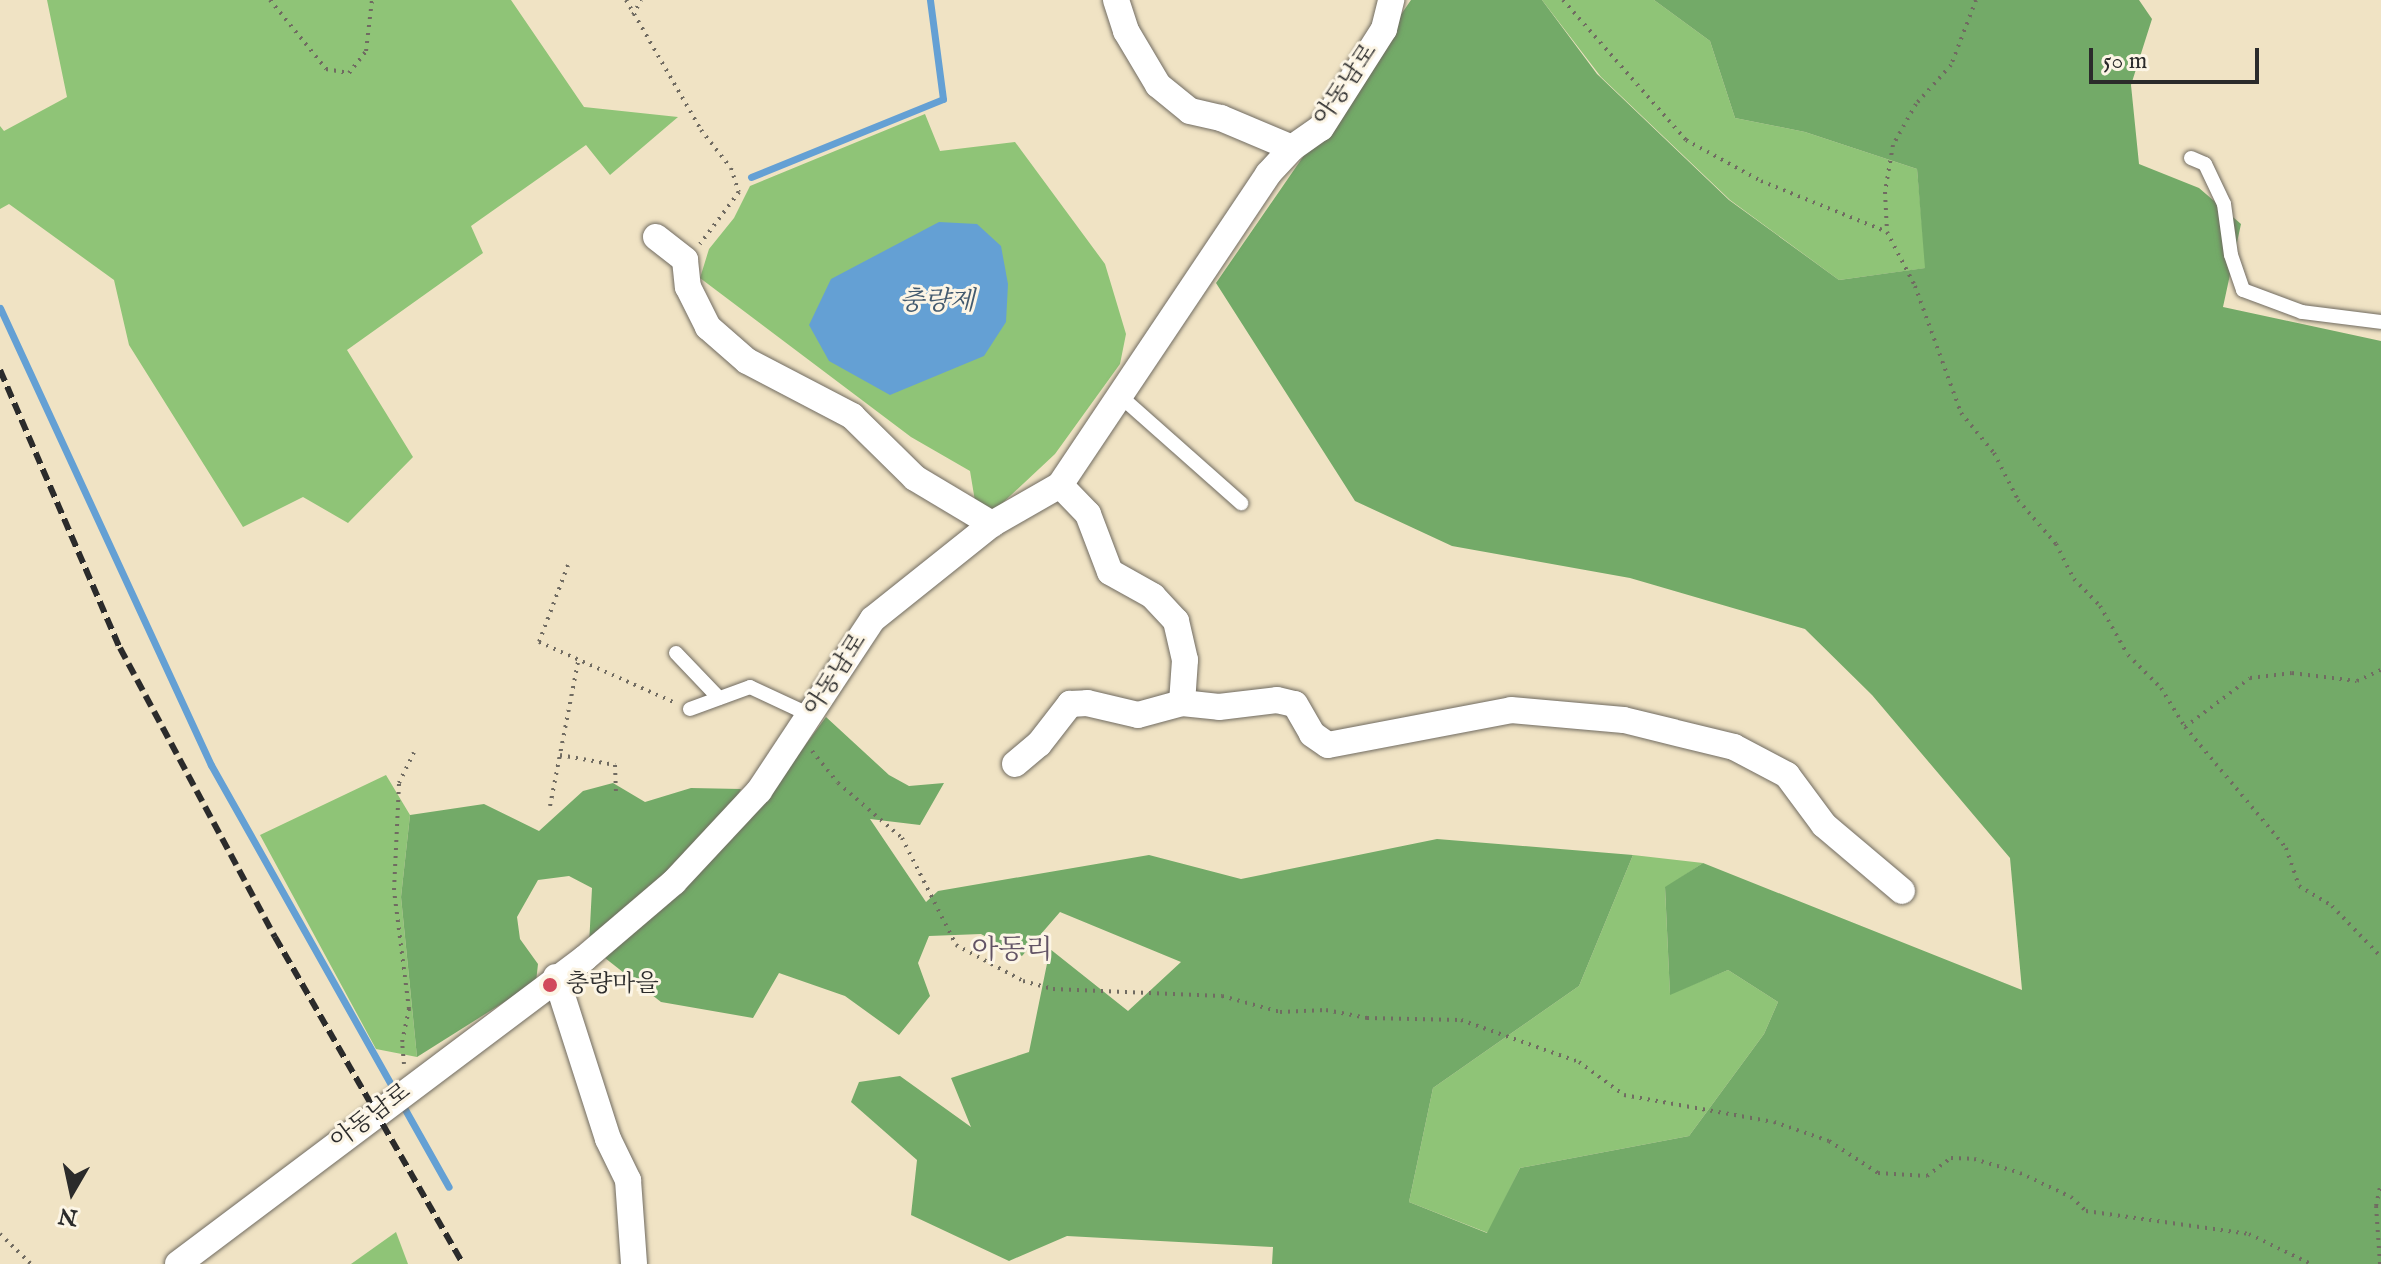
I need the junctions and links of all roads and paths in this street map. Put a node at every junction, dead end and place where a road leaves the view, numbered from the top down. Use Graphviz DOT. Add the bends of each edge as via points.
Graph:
graph roads {
  1 [pos="270,0"];
  2 [pos="372,0"];
  3 [pos="626,0"];
  4 [pos="641,0"];
  5 [pos="1116,0"];
  6 [pos="1391,0"];
  7 [pos="1563,0"];
  8 [pos="1976,0"];
  9 [pos="633,15"];
  10 [pos="1292,148"];
  11 [pos="2191,158"];
  12 [pos="1887,232"];
  13 [pos="656,237"];
  14 [pos="685,260"];
  15 [pos="2381,322"];
  16 [pos="1120,396"];
  17 [pos="1060,485"];
  18 [pos="1241,503"];
  19 [pos="992,524"];
  20 [pos="568,565"];
  21 [pos="676,653"];
  22 [pos="578,662"];
  23 [pos="2381,670"];
  24 [pos="719,698"];
  25 [pos="1182,703"];
  26 [pos="690,709"];
  27 [pos="806,721"];
  28 [pos="2185,727"];
  29 [pos="414,752"];
  30 [pos="560,755"];
  31 [pos="1015,764"];
  32 [pos="616,795"];
  33 [pos="550,806"];
  34 [pos="1902,891"];
  35 [pos="2381,957"];
  36 [pos="556,977"];
  37 [pos="401,1095"];
  38 [pos="2381,1183"];
  39 [pos="0,1234"];
  40 [pos="31,1264"];
  41 [pos="178,1264"];
  42 [pos="634,1264"];
  43 [pos="2311,1264"];
  44 [pos="2380,1264"];
  1 -- 2 [label="path" via="326,69 349,73 366,51"];
  3 -- 9 [label="path"];
  4 -- 9 [label="path"];
  5 -- 10 [label="street" via="1126,31 1158,85 1190,111"];
  6 -- 10 [label="street, 아동남로" via="1384,29 1321,128"];
  7 -- 12 [label="path" via="1686,140 1761,181"];
  8 -- 12 [label="path" via="1951,65 1916,104 1893,145 1885,192"];
  9 -- 14 [label="path" via="701,130 731,168 739,192"];
  10 -- 16 [label="street, 아동남로" via="1268,174"];
  11 -- 15 [label="lane" via="2205,164 2224,204 2231,255 2243,290 2302,312"];
  12 -- 28 [label="path" via="1915,286 1961,413 1994,453 2018,500 2056,544 2074,579 2100,606 2128,655 2161,688"];
  13 -- 14 [label="street"];
  14 -- 19 [label="street" via="688,287 708,327 747,361 852,416 915,478"];
  16 -- 17 [label="street, 아동남로"];
  16 -- 18 [label="lane"];
  17 -- 19 [label="street, 아동남로"];
  17 -- 25 [label="street" via="1088,514 1110,572 1153,596 1176,621 1185,660"];
  19 -- 27 [label="street, 아동남로" via="873,619"];
  20 -- 22 [label="path" via="539,642"];
  21 -- 24 [label="lane"];
  22 -- 26 [label="path"];
  22 -- 30 [label="path"];
  23 -- 28 [label="path" via="2357,681 2292,673 2250,678"];
  24 -- 26 [label="lane"];
  24 -- 27 [label="lane" via="750,687"];
  25 -- 31 [label="street" via="1138,715 1070,704 1039,744"];
  25 -- 34 [label="street" via="1295,704 1312,734 1328,745 1511,710 1624,720 1734,747 1787,775 1824,825"];
  27 -- 36 [label="street, 아동남로" via="759,791 674,882"];
  27 -- 43 [label="path" via="824,769 902,838 956,945 1023,981 1053,989 1222,996 1280,1012 1326,1010 1367,1018 1461,1020 1579,1062 1624,1095 1774,1122 1829,1141 1878,1173 1927,1176 1951,1158 1974,1159 2020,1173 2071,1197 2086,1211 2249,1234"];
  28 -- 35 [label="path" via="2286,848 2299,886 2332,906"];
  29 -- 37 [label="path" via="399,783 394,890 409,1009"];
  30 -- 32 [label="path" via="615,765"];
  30 -- 33 [label="path"];
  36 -- 37 [label="street, 아동남로"];
  36 -- 42 [label="street" via="608,1139 628,1180"];
  37 -- 41 [label="street, 아동남로"];
  38 -- 44 [label="path" via="2376,1206"];
  39 -- 40 [label="path"];
}
